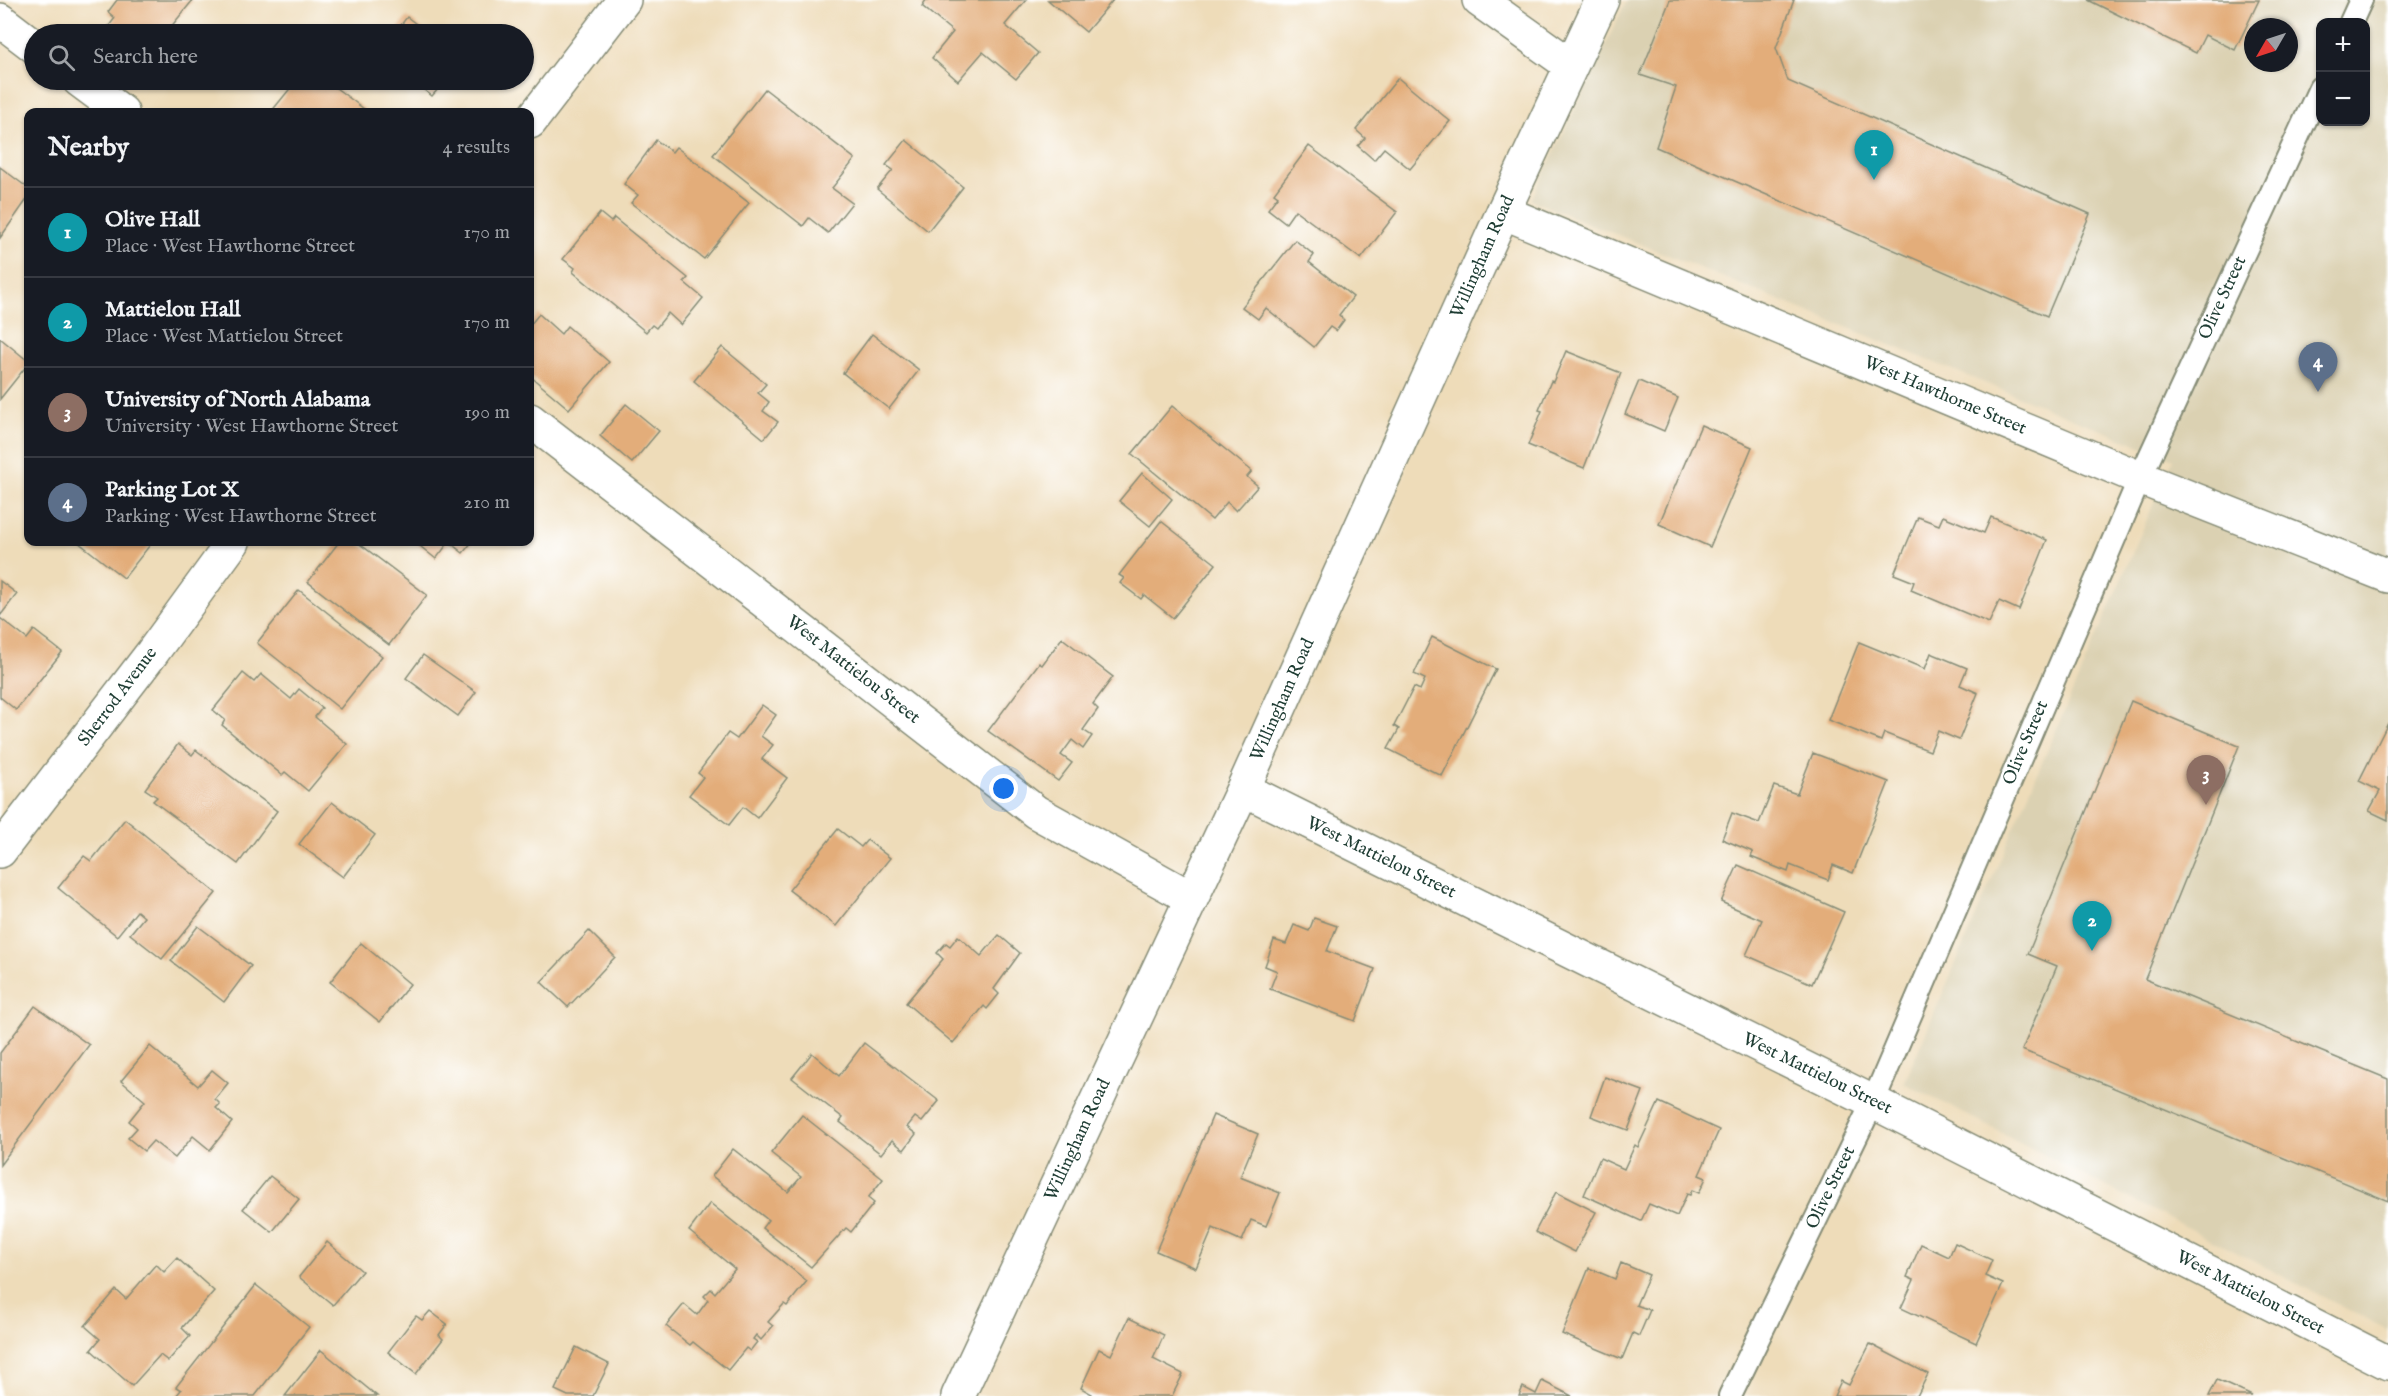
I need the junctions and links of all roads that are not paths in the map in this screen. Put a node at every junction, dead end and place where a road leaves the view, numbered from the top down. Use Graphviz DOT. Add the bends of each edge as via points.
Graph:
graph roads {
  1 [pos="624,0"];
  2 [pos="1479,0"];
  3 [pos="1602,0"];
  4 [pos="2361,0"];
  5 [pos="2353,18"];
  6 [pos="0,20"];
  7 [pos="24,38"];
  8 [pos="1570,65"];
  9 [pos="92,90"];
  10 [pos="2316,97"];
  11 [pos="117,108"];
  12 [pos="534,117"];
  13 [pos="1503,212"];
  14 [pos="534,423"];
  15 [pos="2140,478"];
  16 [pos="230,546"];
  17 [pos="2388,576"];
  18 [pos="1243,789"];
  19 [pos="0,851"];
  20 [pos="1191,898"];
  21 [pos="1873,1102"];
  22 [pos="2388,1363"];
  23 [pos="958,1396"];
  24 [pos="1730,1396"];
  1 -- 12 [label="street"];
  2 -- 8 [label="street"];
  3 -- 8 [label="street, Willingham Road"];
  4 -- 5 [label="lane"];
  6 -- 7 [label="street"];
  8 -- 13 [label="street, Willingham Road"];
  9 -- 11 [label="street"];
  10 -- 15 [label="lane, Olive Street"];
  13 -- 15 [label="street, West Hawthorne Street"];
  13 -- 18 [label="street, Willingham Road"];
  14 -- 20 [label="street, West Mattielou Street" via="1036,812"];
  15 -- 17 [label="street, West Hawthorne Street"];
  15 -- 21 [label="lane, Olive Street"];
  16 -- 19 [label="street, Sherrod Avenue"];
  18 -- 20 [label="street, Willingham Road"];
  18 -- 21 [label="street, West Mattielou Street"];
  20 -- 23 [label="street, Willingham Road"];
  21 -- 22 [label="street, West Mattielou Street"];
  21 -- 24 [label="lane, Olive Street"];
}
